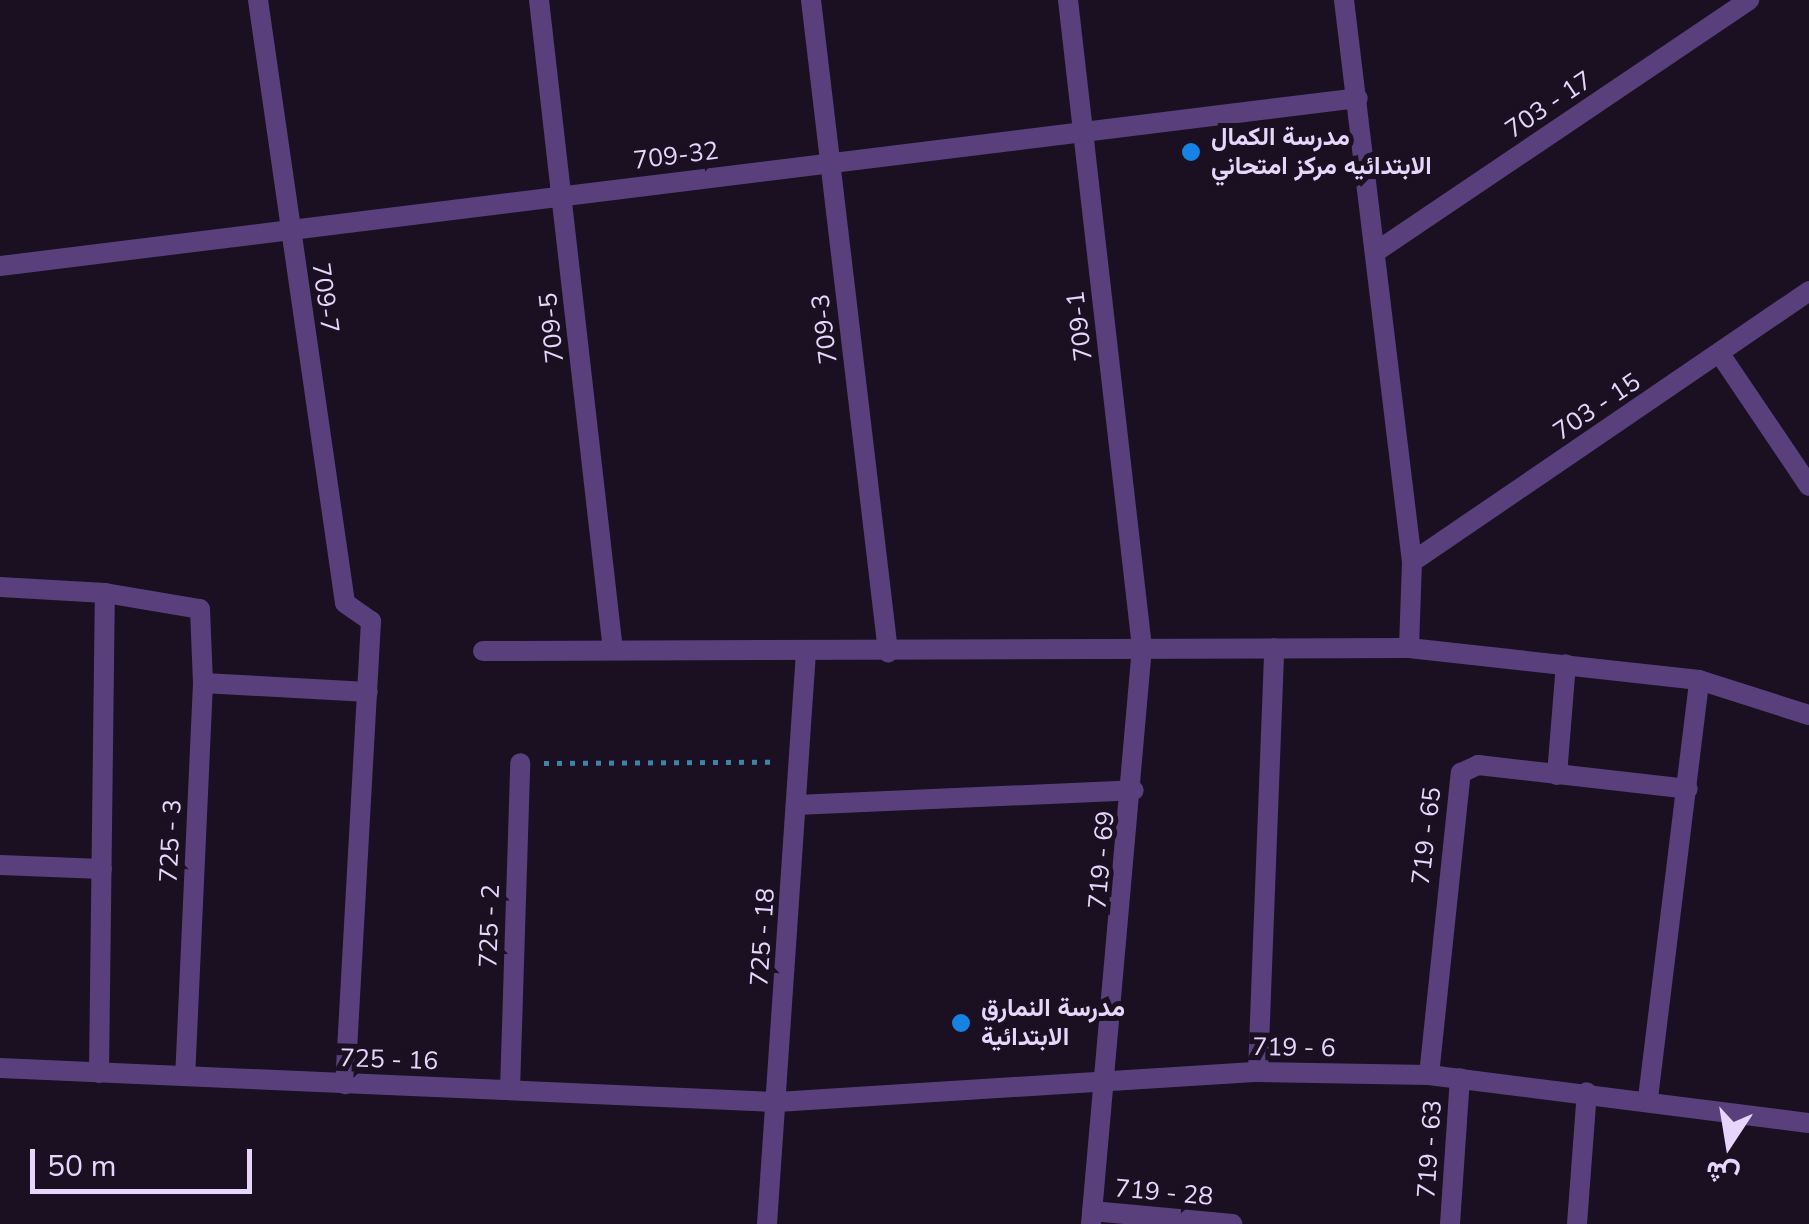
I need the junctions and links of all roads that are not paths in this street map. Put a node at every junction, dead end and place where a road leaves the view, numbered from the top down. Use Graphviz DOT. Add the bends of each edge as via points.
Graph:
graph roads {
  1 [pos="258,0"];
  2 [pos="539,0"];
  3 [pos="811,0"];
  4 [pos="1068,0"];
  5 [pos="1344,0"];
  6 [pos="1749,0"];
  7 [pos="1358,98"];
  8 [pos="1083,131"];
  9 [pos="830,162"];
  10 [pos="562,196"];
  11 [pos="290,230"];
  12 [pos="1377,251"];
  13 [pos="0,266"];
  14 [pos="1809,291"];
  15 [pos="1720,354"];
  16 [pos="1809,486"];
  17 [pos="1412,562"];
  18 [pos="0,587"];
  19 [pos="105,592"];
  20 [pos="1142,647"];
  21 [pos="1274,648"];
  22 [pos="1409,648"];
  23 [pos="614,650"];
  24 [pos="483,651"];
  25 [pos="806,652"];
  26 [pos="888,652"];
  27 [pos="1566,664"];
  28 [pos="1699,680"];
  29 [pos="203,683"];
  30 [pos="368,692"];
  31 [pos="1809,715"];
  32 [pos="520,763"];
  33 [pos="1556,775"];
  34 [pos="1688,789"];
  35 [pos="1134,790"];
  36 [pos="796,805"];
  37 [pos="0,866"];
  38 [pos="102,870"];
  39 [pos="0,1068"];
  40 [pos="99,1072"];
  41 [pos="1258,1072"];
  42 [pos="185,1075"];
  43 [pos="1429,1075"];
  44 [pos="1107,1078"];
  45 [pos="1460,1078"];
  46 [pos="345,1084"];
  47 [pos="510,1090"];
  48 [pos="1587,1092"];
  49 [pos="1648,1098"];
  50 [pos="777,1102"];
  51 [pos="1809,1124"];
  52 [pos="1092,1218"];
  53 [pos="766,1224"];
  54 [pos="1232,1224"];
  55 [pos="1450,1224"];
  56 [pos="1577,1224"];
  1 -- 11 [label="street, 709-7"];
  2 -- 10 [label="street, 709-5"];
  3 -- 9 [label="street, 709-3"];
  4 -- 8 [label="street, 709-1"];
  5 -- 7 [label="street"];
  6 -- 12 [label="street, 703 - 17"];
  7 -- 8 [label="street, 709-32"];
  7 -- 12 [label="street"];
  8 -- 9 [label="street, 709-32"];
  8 -- 20 [label="street, 709-1"];
  9 -- 10 [label="street, 709-32"];
  9 -- 26 [label="street, 709-3"];
  10 -- 11 [label="street, 709-32"];
  10 -- 23 [label="street, 709-5"];
  11 -- 13 [label="street, 709-32"];
  11 -- 30 [label="street, 709-7" via="345,603 371,621"];
  12 -- 17 [label="street"];
  14 -- 15 [label="street, 703 - 15"];
  15 -- 16 [label="street"];
  15 -- 17 [label="street, 703 - 15"];
  17 -- 22 [label="street"];
  18 -- 19 [label="street"];
  19 -- 29 [label="street, 725 - 3" via="200,609"];
  19 -- 38 [label="street"];
  20 -- 21 [label="street"];
  20 -- 26 [label="street"];
  20 -- 35 [label="street, 719 - 69"];
  21 -- 22 [label="street"];
  21 -- 41 [label="street"];
  22 -- 27 [label="street"];
  23 -- 24 [label="street"];
  23 -- 25 [label="street"];
  25 -- 26 [label="street"];
  25 -- 36 [label="street, 725 - 18"];
  27 -- 28 [label="street"];
  27 -- 33 [label="street"];
  28 -- 31 [label="street"];
  28 -- 34 [label="street"];
  29 -- 30 [label="street"];
  29 -- 42 [label="street, 725 - 3"];
  30 -- 46 [label="street"];
  32 -- 47 [label="street, 725 - 2"];
  33 -- 34 [label="street, 719 - 65"];
  33 -- 43 [label="street, 719 - 65" via="1478,765 1461,773"];
  34 -- 49 [label="street"];
  35 -- 36 [label="street"];
  35 -- 44 [label="street, 719 - 69"];
  36 -- 50 [label="street, 725 - 18"];
  37 -- 38 [label="street"];
  38 -- 40 [label="street"];
  39 -- 40 [label="street, 725 - 16"];
  40 -- 42 [label="street, 725 - 16"];
  41 -- 43 [label="street, 719 - 6"];
  41 -- 44 [label="street, 719 - 6"];
  42 -- 46 [label="street, 725 - 16"];
  43 -- 45 [label="street, 719 - 6"];
  44 -- 50 [label="street, 719 - 6"];
  44 -- 52 [label="street, 719 - 69"];
  45 -- 48 [label="street, 719 - 6"];
  45 -- 55 [label="street, 719 - 63"];
  46 -- 47 [label="street, 725 - 16"];
  47 -- 50 [label="street, 725 - 16"];
  48 -- 49 [label="street, 719 - 6"];
  48 -- 56 [label="street"];
  49 -- 51 [label="street, 719 - 6"];
  50 -- 53 [label="street, 725 - 18"];
  52 -- 54 [label="street, 719 - 28"];
}
